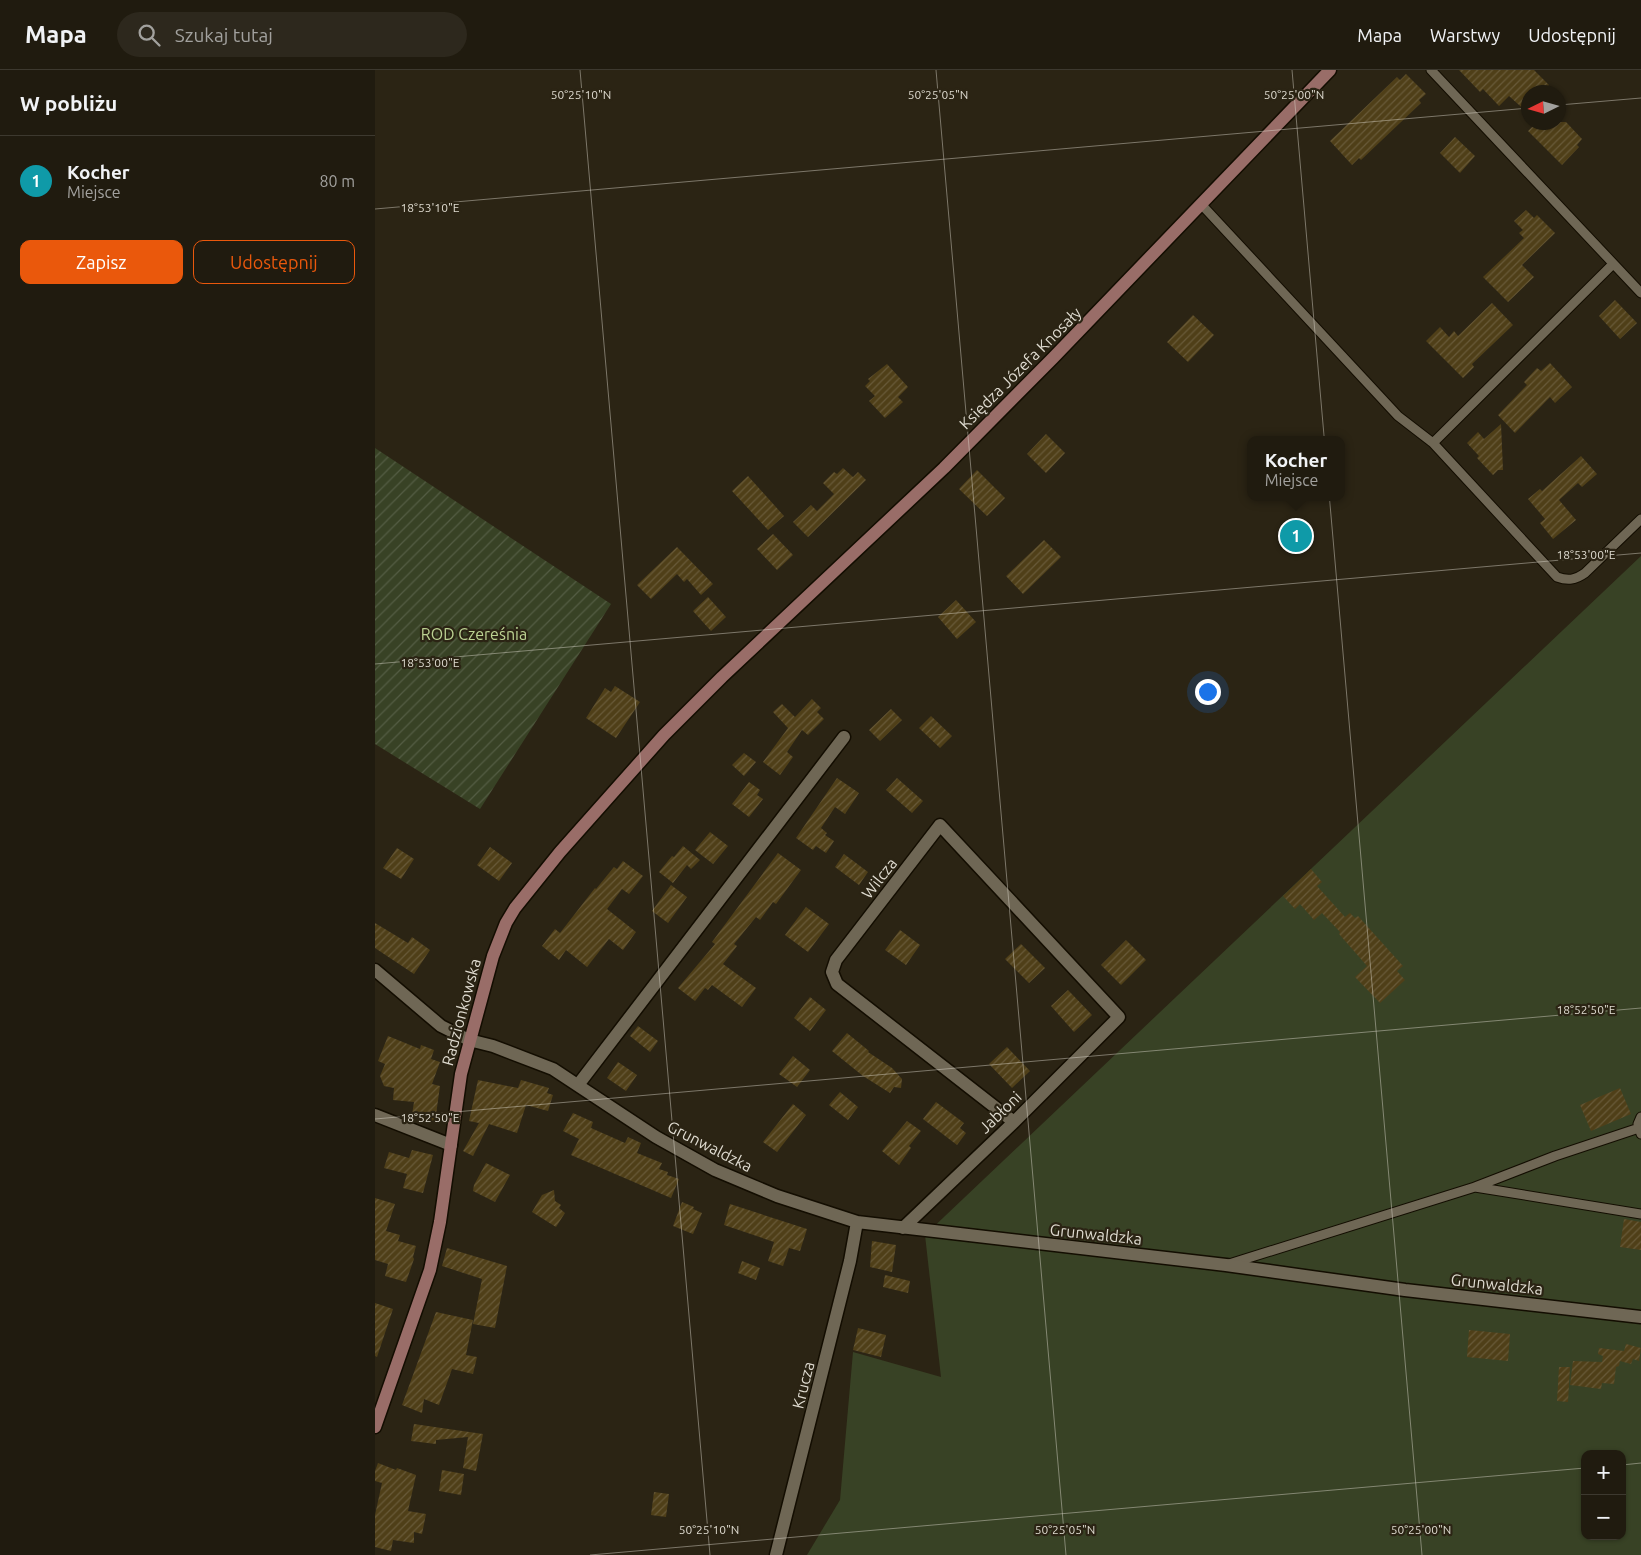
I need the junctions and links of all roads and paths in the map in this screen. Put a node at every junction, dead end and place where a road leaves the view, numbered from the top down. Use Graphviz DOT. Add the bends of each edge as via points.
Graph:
graph roads {
  1 [pos="1330,70"];
  2 [pos="1431,70"];
  3 [pos="1201,204"];
  4 [pos="1613,265"];
  5 [pos="1641,293"];
  6 [pos="1433,443"];
  7 [pos="1641,519"];
  8 [pos="722,677"];
  9 [pos="844,737"];
  10 [pos="375,970"];
  11 [pos="1119,1018"];
  12 [pos="469,1040"];
  13 [pos="578,1085"];
  14 [pos="375,1115"];
  15 [pos="1641,1117"];
  16 [pos="1014,1122"];
  17 [pos="1640,1131"];
  18 [pos="451,1145"];
  19 [pos="1475,1187"];
  20 [pos="1641,1214"];
  21 [pos="857,1222"];
  22 [pos="903,1228"];
  23 [pos="1227,1265"];
  24 [pos="1641,1317"];
  25 [pos="375,1427"];
  26 [pos="777,1555"];
  1 -- 3 [label="street, Księdza Józefa Knosały"];
  2 -- 4 [label="lane"];
  3 -- 6 [label="lane" via="1397,416"];
  3 -- 8 [label="street, Księdza Józefa Knosały" via="944,468"];
  4 -- 5 [label="lane"];
  4 -- 6 [label="lane"];
  6 -- 7 [label="lane" via="1557,577 1577,579"];
  8 -- 12 [label="street, Radzionkowska" via="635,768 515,908 493,956"];
  9 -- 13 [label="street"];
  10 -- 12 [label="street, Grunwaldzka" via="441,1026"];
  11 -- 16 [label="street, Jabłoni"];
  11 -- 16 [label="street, Wilcza" via="940,825 836,960 832,972 837,984"];
  12 -- 13 [label="street, Grunwaldzka" via="553,1069"];
  12 -- 18 [label="street, Radzionkowska"];
  13 -- 21 [label="street, Grunwaldzka" via="656,1137 715,1170 777,1196"];
  14 -- 18 [label="street"];
  15 -- 17 [label="lane"];
  16 -- 22 [label="street, Jabłoni"];
  17 -- 19 [label="lane" via="1555,1156"];
  18 -- 25 [label="street, Radzionkowska" via="430,1270"];
  19 -- 20 [label="lane"];
  19 -- 23 [label="lane"];
  21 -- 22 [label="street, Grunwaldzka"];
  21 -- 26 [label="street, Krucza"];
  22 -- 23 [label="street, Grunwaldzka"];
  23 -- 24 [label="street, Grunwaldzka" via="1405,1290"];
}
